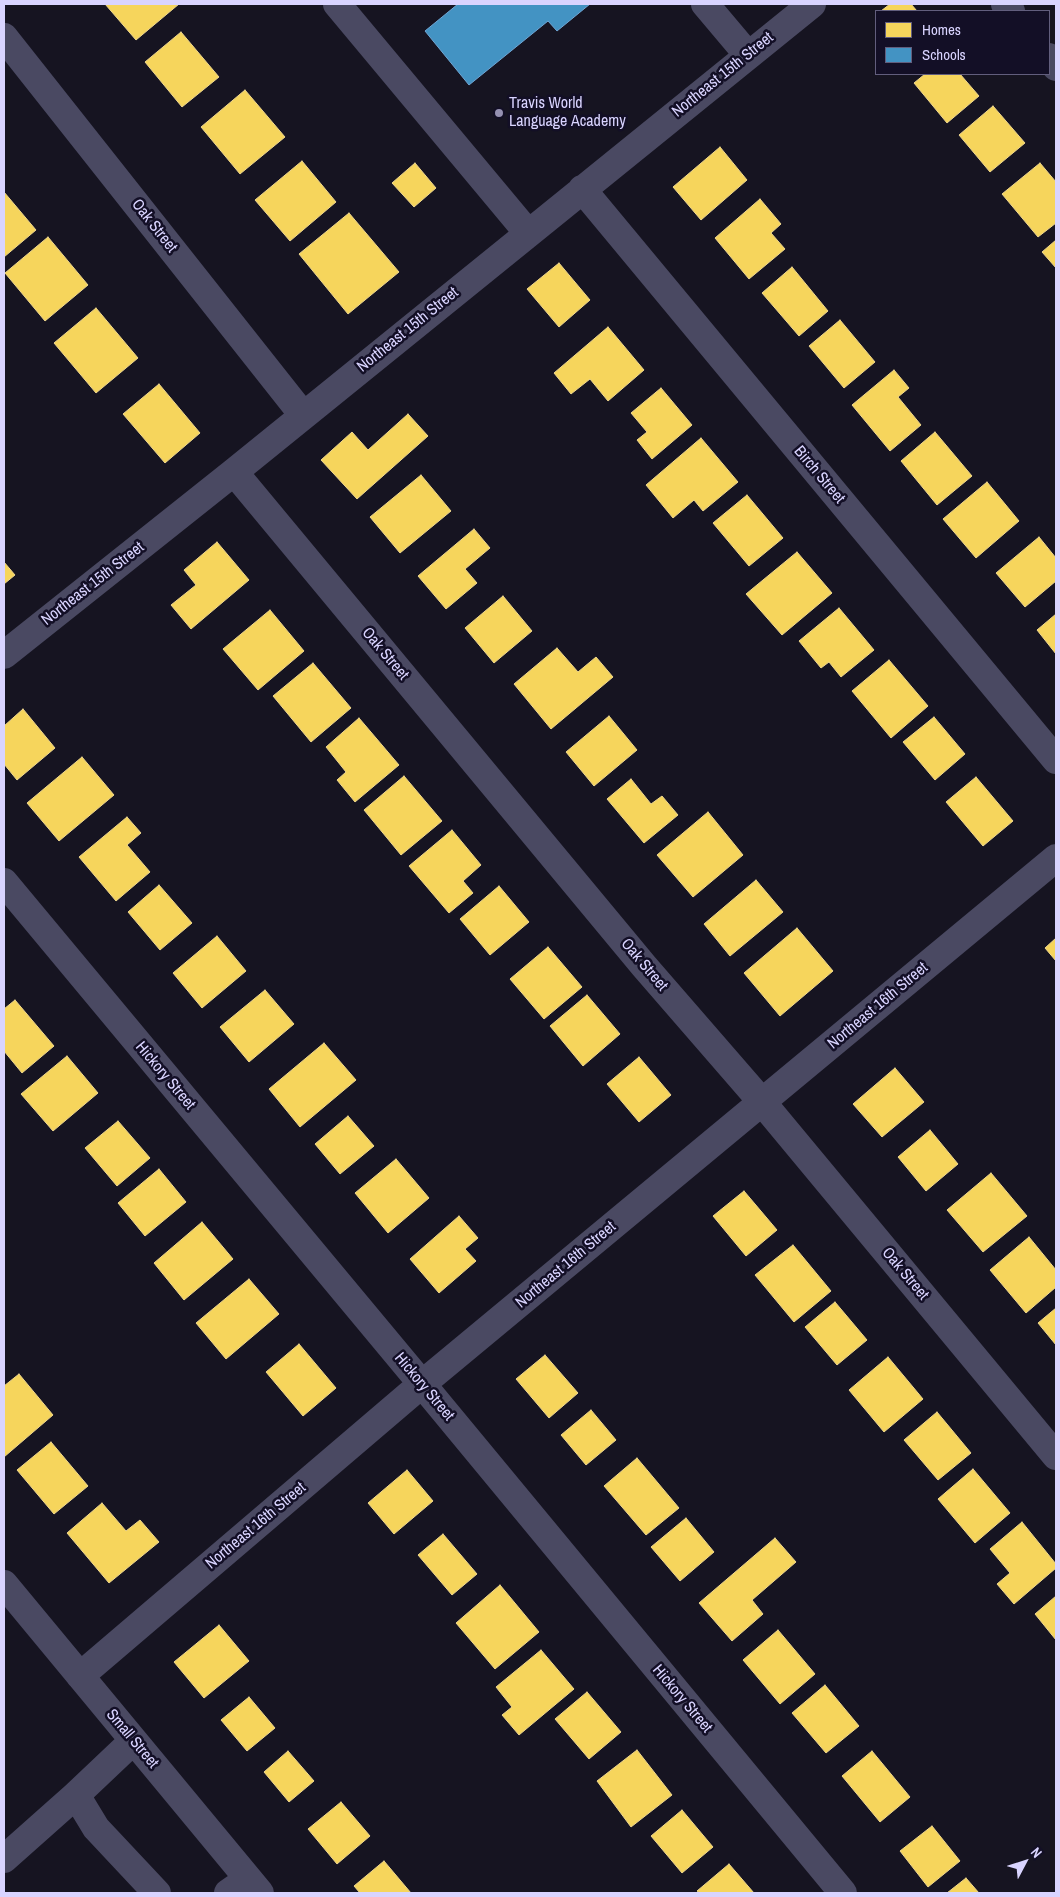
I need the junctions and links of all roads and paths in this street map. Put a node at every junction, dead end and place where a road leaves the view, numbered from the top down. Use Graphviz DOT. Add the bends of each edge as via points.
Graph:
graph roads {
  1 [pos="338,4"];
  2 [pos="704,4"];
  3 [pos="812,4"];
  4 [pos="4,37"];
  5 [pos="748,55"];
  6 [pos="582,189"];
  7 [pos="528,233"];
  8 [pos="303,416"];
  9 [pos="234,472"];
  10 [pos="4,655"];
  11 [pos="1056,760"];
  12 [pos="1056,858"];
  13 [pos="4,882"];
  14 [pos="762,1102"];
  15 [pos="422,1384"];
  16 [pos="1056,1456"];
  17 [pos="4,1584"];
  18 [pos="80,1676"];
  19 [pos="134,1741"];
  20 [pos="76,1795"];
  21 [pos="4,1859"];
  22 [pos="245,1889"];
  23 [pos="157,1893"];
  24 [pos="843,1893"];
  1 -- 7 [label="street"];
  2 -- 5 [label="street"];
  3 -- 5 [label="street, Northeast 15th Street"];
  4 -- 8 [label="street, Oak Street"];
  5 -- 6 [label="street, Northeast 15th Street"];
  6 -- 7 [label="street, Northeast 15th Street"];
  6 -- 11 [label="street, Birch Street"];
  7 -- 8 [label="street, Northeast 15th Street"];
  8 -- 9 [label="street, Northeast 15th Street"];
  9 -- 10 [label="street, Northeast 15th Street"];
  9 -- 14 [label="street, Oak Street" via="644,966"];
  12 -- 14 [label="street, Northeast 16th Street"];
  13 -- 15 [label="street, Hickory Street"];
  14 -- 15 [label="street, Northeast 16th Street"];
  14 -- 16 [label="street, Oak Street"];
  15 -- 18 [label="street, Northeast 16th Street"];
  15 -- 24 [label="street, Hickory Street"];
  17 -- 18 [label="street, Small Street"];
  18 -- 19 [label="street, Small Street"];
  19 -- 20 [label="street"];
  19 -- 22 [label="street, Small Street"];
  20 -- 21 [label="street"];
  20 -- 23 [label="street" via="96,1828"];
}
